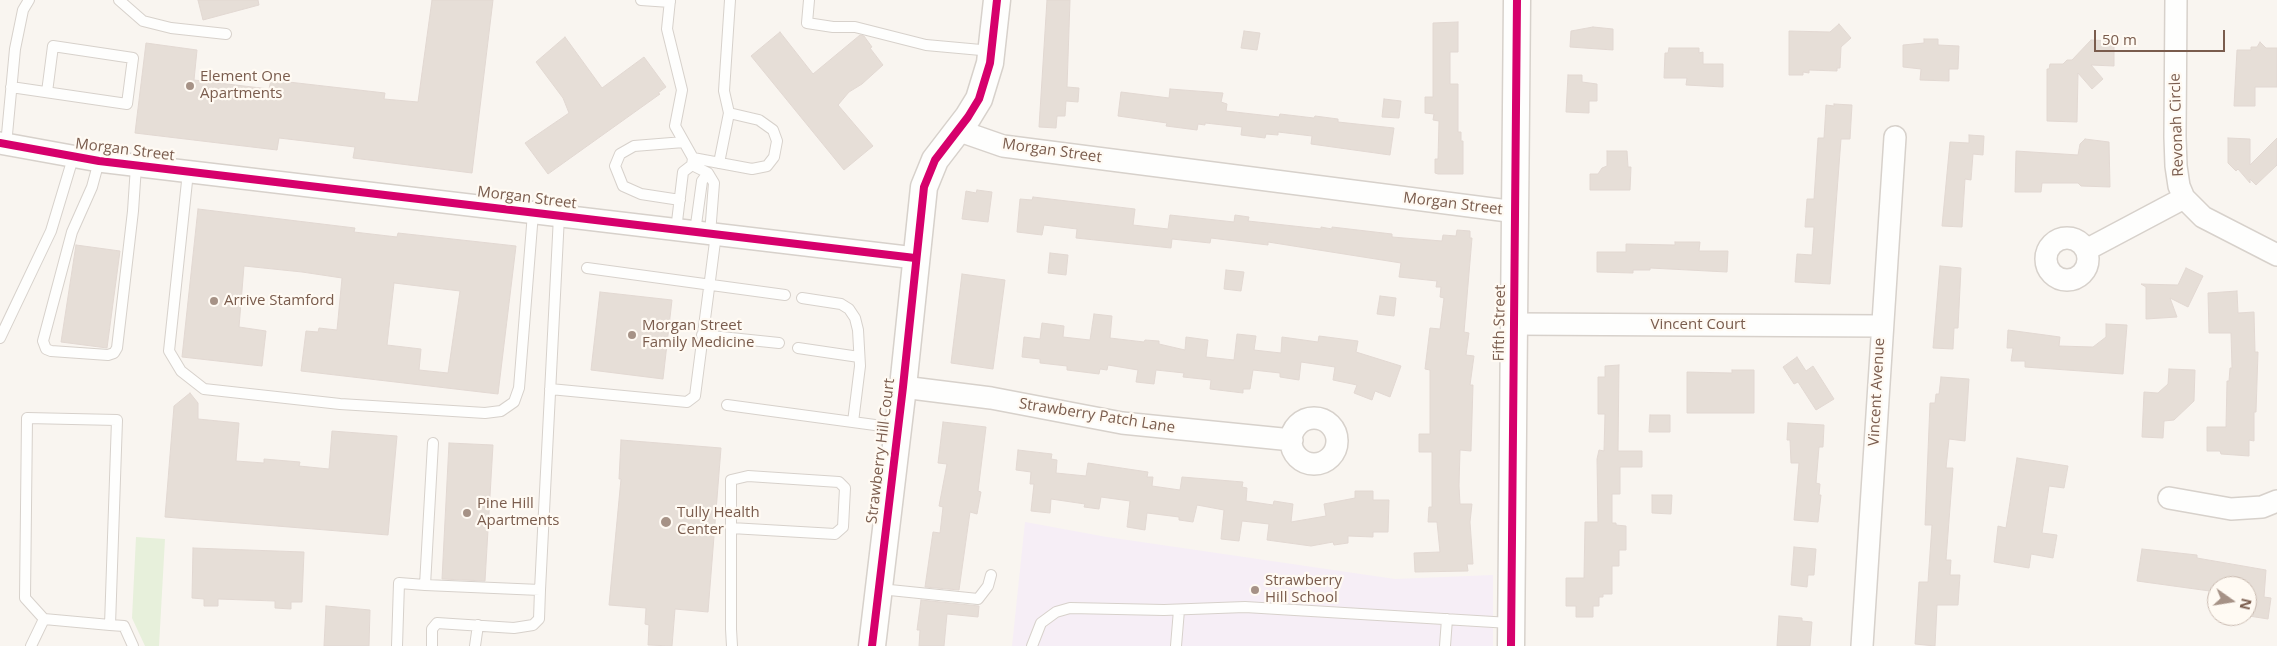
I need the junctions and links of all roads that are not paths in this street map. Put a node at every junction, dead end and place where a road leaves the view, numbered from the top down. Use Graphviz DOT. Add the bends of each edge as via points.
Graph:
graph roads {
  1 [pos="29,0"];
  2 [pos="119,0"];
  3 [pos="641,0"];
  4 [pos="730,0"];
  5 [pos="809,0"];
  6 [pos="997,0"];
  7 [pos="1517,0"];
  8 [pos="2176,0"];
  9 [pos="670,1"];
  10 [pos="226,34"];
  11 [pos="992,51"];
  12 [pos="11,87"];
  13 [pos="47,92"];
  14 [pos="729,113"];
  15 [pos="957,130"];
  16 [pos="1895,137"];
  17 [pos="684,142"];
  18 [pos="3,144"];
  19 [pos="73,158"];
  20 [pos="99,161"];
  21 [pos="693,162"];
  22 [pos="719,163"];
  23 [pos="136,166"];
  24 [pos="188,172"];
  25 [pos="708,173"];
  26 [pos="2184,198"];
  27 [pos="680,200"];
  28 [pos="1516,212"];
  29 [pos="533,213"];
  30 [pos="559,216"];
  31 [pos="699,232"];
  32 [pos="2086,250"];
  33 [pos="2277,255"];
  34 [pos="915,258"];
  35 [pos="587,268"];
  36 [pos="709,284"];
  37 [pos="785,295"];
  38 [pos="802,298"];
  39 [pos="1514,324"];
  40 [pos="1882,326"];
  41 [pos="702,335"];
  42 [pos="0,338"];
  43 [pos="779,343"];
  44 [pos="798,348"];
  45 [pos="860,357"];
  46 [pos="903,387"];
  47 [pos="550,389"];
  48 [pos="727,405"];
  49 [pos="853,422"];
  50 [pos="898,428"];
  51 [pos="1292,440"];
  52 [pos="433,443"];
  53 [pos="2169,498"];
  54 [pos="2277,501"];
  55 [pos="731,528"];
  56 [pos="991,575"];
  57 [pos="425,585"];
  58 [pos="879,589"];
  59 [pos="540,590"];
  60 [pos="1179,610"];
  61 [pos="44,619"];
  62 [pos="1447,619"];
  63 [pos="110,625"];
  64 [pos="478,625"];
  65 [pos="1511,635"];
  66 [pos="31,646"];
  67 [pos="133,646"];
  68 [pos="397,646"];
  69 [pos="432,646"];
  70 [pos="475,646"];
  71 [pos="732,646"];
  72 [pos="872,646"];
  73 [pos="1032,646"];
  74 [pos="1176,646"];
  75 [pos="1445,646"];
  76 [pos="1862,646"];
  1 -- 12 [label="lane" via="23,10"];
  2 -- 10 [label="lane" via="142,21"];
  3 -- 9 [label="lane"];
  4 -- 14 [label="lane" via="724,91"];
  5 -- 11 [label="lane" via="808,22 855,27 926,45"];
  6 -- 11 [label="street"];
  7 -- 28 [label="street, Fifth Street"];
  8 -- 26 [label="street, Revonah Circle" via="2176,166"];
  9 -- 17 [label="lane" via="667,29 682,90 675,126"];
  11 -- 15 [label="street" via="979,98"];
  12 -- 13 [label="lane"];
  12 -- 18 [label="lane"];
  13 -- 13 [label="lane" via="127,104 133,58 53,46"];
  14 -- 22 [label="lane"];
  14 -- 22 [label="lane" via="759,120 773,130 777,141 774,157 767,166 752,169"];
  15 -- 28 [label="street, Morgan Street" via="1003,146"];
  15 -- 34 [label="street" via="935,160 924,188"];
  16 -- 40 [label="street, Vincent Avenue"];
  17 -- 21 [label="lane"];
  17 -- 27 [label="lane" via="634,146 620,154 615,166 624,186 641,194"];
  18 -- 19 [label="street, Morgan Street"];
  19 -- 20 [label="street, Morgan Street"];
  19 -- 42 [label="lane" via="51,232"];
  20 -- 23 [label="street, Morgan Street"];
  20 -- 23 [label="lane" via="92,187 72,232 43,341 46,349 51,351 108,355 114,354 117,348"];
  21 -- 22 [label="lane"];
  21 -- 25 [label="lane"];
  21 -- 27 [label="lane" via="683,172"];
  23 -- 24 [label="street, Morgan Street"];
  24 -- 29 [label="street, Morgan Street"];
  24 -- 29 [label="lane" via="169,351 180,371 204,389 340,404 485,413 501,411 514,402 519,388"];
  25 -- 31 [label="lane" via="702,181"];
  25 -- 31 [label="lane" via="714,183"];
  26 -- 32 [label="street"];
  26 -- 33 [label="street, Revonah Circle" via="2203,217"];
  27 -- 31 [label="lane"];
  28 -- 39 [label="street, Fifth Street"];
  29 -- 30 [label="street, Morgan Street"];
  30 -- 31 [label="street, Morgan Street"];
  30 -- 47 [label="lane"];
  31 -- 34 [label="street, Morgan Street"];
  31 -- 36 [label="lane"];
  34 -- 46 [label="street, Strawberry Hill Court"];
  35 -- 36 [label="lane"];
  36 -- 37 [label="lane"];
  36 -- 41 [label="lane"];
  38 -- 45 [label="lane" via="841,304 849,309 858,330"];
  39 -- 40 [label="street, Vincent Court"];
  39 -- 65 [label="street, Fifth Street"];
  40 -- 76 [label="street, Vincent Avenue"];
  41 -- 43 [label="lane"];
  41 -- 47 [label="lane" via="695,396 687,402"];
  44 -- 45 [label="lane"];
  45 -- 49 [label="lane"];
  46 -- 50 [label="street, Strawberry Hill Court"];
  46 -- 51 [label="street, Strawberry Patch Lane" via="991,398 1122,423"];
  47 -- 59 [label="lane"];
  48 -- 49 [label="lane"];
  49 -- 50 [label="lane"];
  50 -- 58 [label="street, Strawberry Hill Court"];
  52 -- 57 [label="lane"];
  53 -- 54 [label="street" via="2231,509 2262,507"];
  55 -- 55 [label="lane" via="835,534 843,527 845,488 839,482 748,476 731,480"];
  55 -- 71 [label="lane"];
  56 -- 58 [label="lane" via="988,586 978,599"];
  57 -- 59 [label="lane"];
  57 -- 68 [label="lane" via="399,583"];
  58 -- 72 [label="street, Strawberry Hill Court"];
  59 -- 64 [label="lane" via="538,618 533,626"];
  60 -- 62 [label="lane" via="1244,607"];
  60 -- 73 [label="lane" via="1070,608 1056,612 1041,623"];
  60 -- 74 [label="lane"];
  61 -- 63 [label="lane"];
  61 -- 63 [label="lane" via="25,598 27,418 116,420"];
  61 -- 66 [label="lane"];
  62 -- 65 [label="lane"];
  62 -- 75 [label="lane"];
  63 -- 67 [label="lane" via="124,626"];
  64 -- 69 [label="lane" via="437,623 432,629"];
  64 -- 70 [label="lane"];
}
